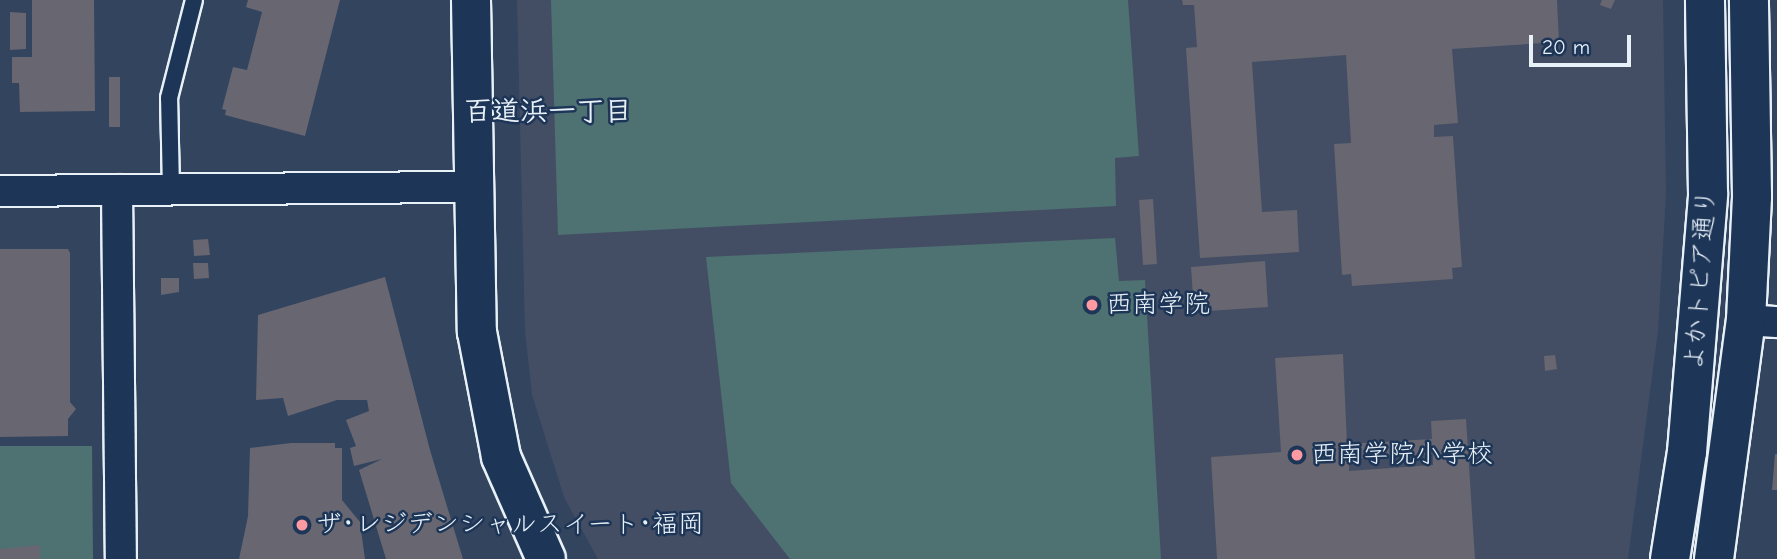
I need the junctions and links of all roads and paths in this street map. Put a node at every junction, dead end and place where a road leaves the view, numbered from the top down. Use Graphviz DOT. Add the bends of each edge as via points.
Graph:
graph roads {
  1 [pos="194,0"];
  2 [pos="471,0"];
  3 [pos="1705,0"];
  4 [pos="1749,0"];
  5 [pos="476,187"];
  6 [pos="117,190"];
  7 [pos="171,190"];
  8 [pos="0,191"];
  9 [pos="1761,321"];
  10 [pos="121,559"];
  11 [pos="546,559"];
  12 [pos="1670,559"];
  13 [pos="1714,559"];
  1 -- 7 [label="lane" via="169,98"];
  2 -- 5 [label="street"];
  3 -- 12 [label="street, よかトピア通り" via="1708,194 1687,452"];
  4 -- 9 [label="street, よかトピア通り" via="1752,196"];
  5 -- 7 [label="street"];
  5 -- 11 [label="street" via="477,332 488,405 500,457"];
  6 -- 7 [label="street"];
  6 -- 8 [label="street"];
  6 -- 10 [label="street"];
  9 -- 13 [label="street, よかトピア通り"];
}
